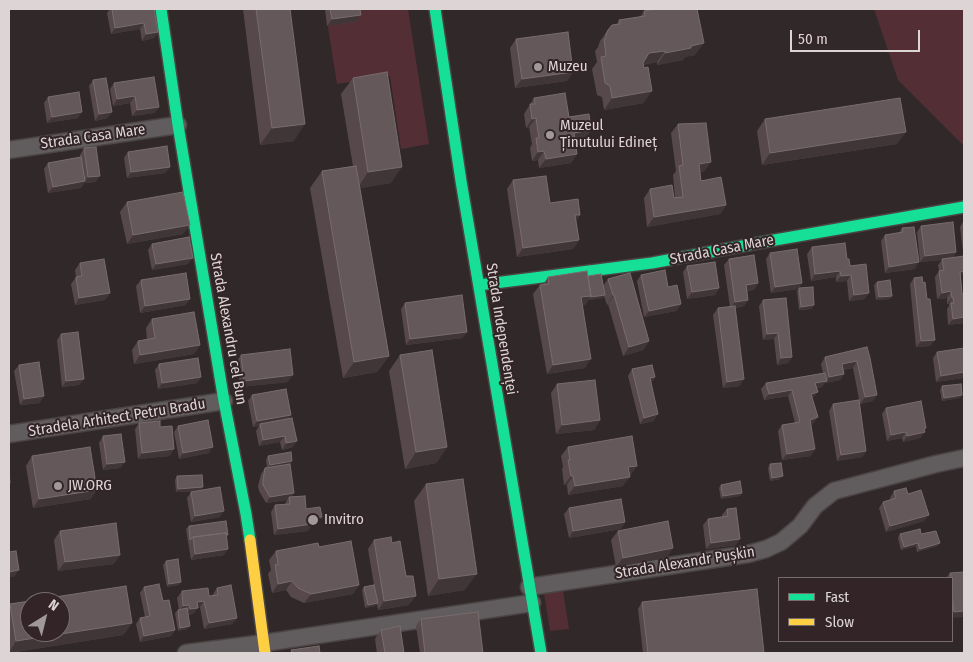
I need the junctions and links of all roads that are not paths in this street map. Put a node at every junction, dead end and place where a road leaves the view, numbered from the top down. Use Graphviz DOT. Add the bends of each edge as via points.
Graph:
graph roads {
  1 [pos="162,9"];
  2 [pos="435,9"];
  3 [pos="178,125"];
  4 [pos="9,150"];
  5 [pos="964,207"];
  6 [pos="479,285"];
  7 [pos="224,402"];
  8 [pos="9,434"];
  9 [pos="964,458"];
  10 [pos="530,595"];
  11 [pos="264,648"];
  12 [pos="186,653"];
  13 [pos="541,653"];
  1 -- 3 [label="street, Strada Alexandru cel Bun"];
  2 -- 6 [label="street, Strada Independenței"];
  3 -- 4 [label="street, Strada Casa Mare"];
  3 -- 7 [label="street, Strada Alexandru cel Bun"];
  5 -- 6 [label="street, Strada Casa Mare" via="652,263"];
  6 -- 10 [label="street, Strada Independenței"];
  7 -- 8 [label="street, Stradela Arhitect Petru Bradu"];
  7 -- 11 [label="street, Strada Alexandru cel Bun" via="246,514"];
  9 -- 10 [label="street, Strada Alexandr Pușkin" via="834,491 814,506 800,526 781,542 766,549"];
  10 -- 11 [label="street, Strada Alexandr Pușkin"];
  10 -- 13 [label="street, Strada Independenței"];
  11 -- 12 [label="street, Strada Alexandr Pușkin"];
}
